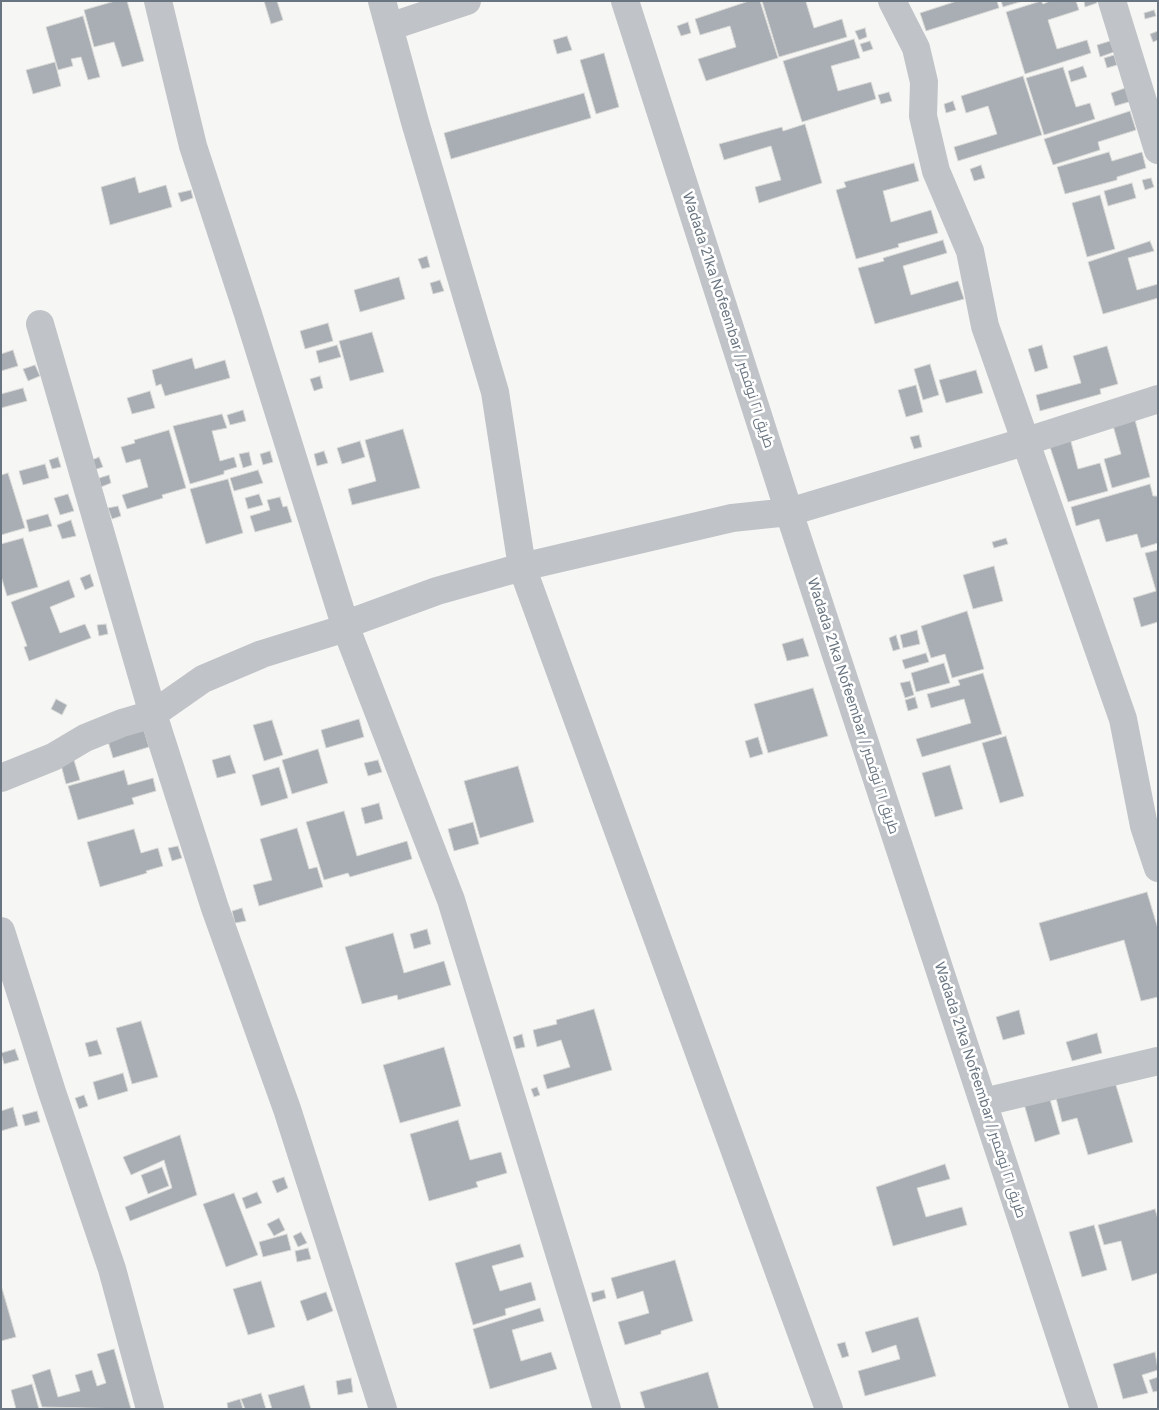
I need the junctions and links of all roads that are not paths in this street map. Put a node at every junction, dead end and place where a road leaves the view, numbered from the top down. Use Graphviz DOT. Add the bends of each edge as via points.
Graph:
graph roads {
  1 [pos="158,1"];
  2 [pos="382,1"];
  3 [pos="467,1"];
  4 [pos="625,1"];
  5 [pos="892,1"];
  6 [pos="1112,1"];
  7 [pos="389,27"];
  8 [pos="1158,150"];
  9 [pos="40,324"];
  10 [pos="1158,399"];
  11 [pos="1024,442"];
  12 [pos="789,512"];
  13 [pos="522,568"];
  14 [pos="346,628"];
  15 [pos="153,714"];
  16 [pos="1,778"];
  17 [pos="1158,868"];
  18 [pos="1,931"];
  19 [pos="1158,1061"];
  20 [pos="984,1102"];
  21 [pos="150,1409"];
  22 [pos="383,1409"];
  23 [pos="607,1409"];
  24 [pos="829,1409"];
  25 [pos="1084,1409"];
  1 -- 14 [label="street" via="192,146"];
  2 -- 7 [label="street"];
  3 -- 7 [label="street"];
  4 -- 12 [label="street, Wadada 21ka Nofeembar / طريق ٢١ نوفمبر"];
  5 -- 11 [label="street" via="916,48 924,82 923,116 936,170 970,251 985,326"];
  6 -- 8 [label="street"];
  7 -- 13 [label="street" via="495,392"];
  9 -- 15 [label="street"];
  10 -- 11 [label="street"];
  11 -- 12 [label="street"];
  11 -- 17 [label="street" via="1124,719 1144,826"];
  12 -- 13 [label="street" via="732,518"];
  12 -- 20 [label="street, Wadada 21ka Nofeembar / طريق ٢١ نوفمبر"];
  13 -- 14 [label="street" via="437,591 355,621"];
  13 -- 24 [label="street"];
  14 -- 15 [label="street" via="262,654 203,680"];
  14 -- 23 [label="street" via="450,900"];
  15 -- 16 [label="street" via="85,738 53,757"];
  15 -- 22 [label="street" via="215,908 287,1109"];
  18 -- 21 [label="street" via="112,1268"];
  19 -- 20 [label="street"];
  20 -- 25 [label="street, Wadada 21ka Nofeembar / طريق ٢١ نوفمبر"];
}
